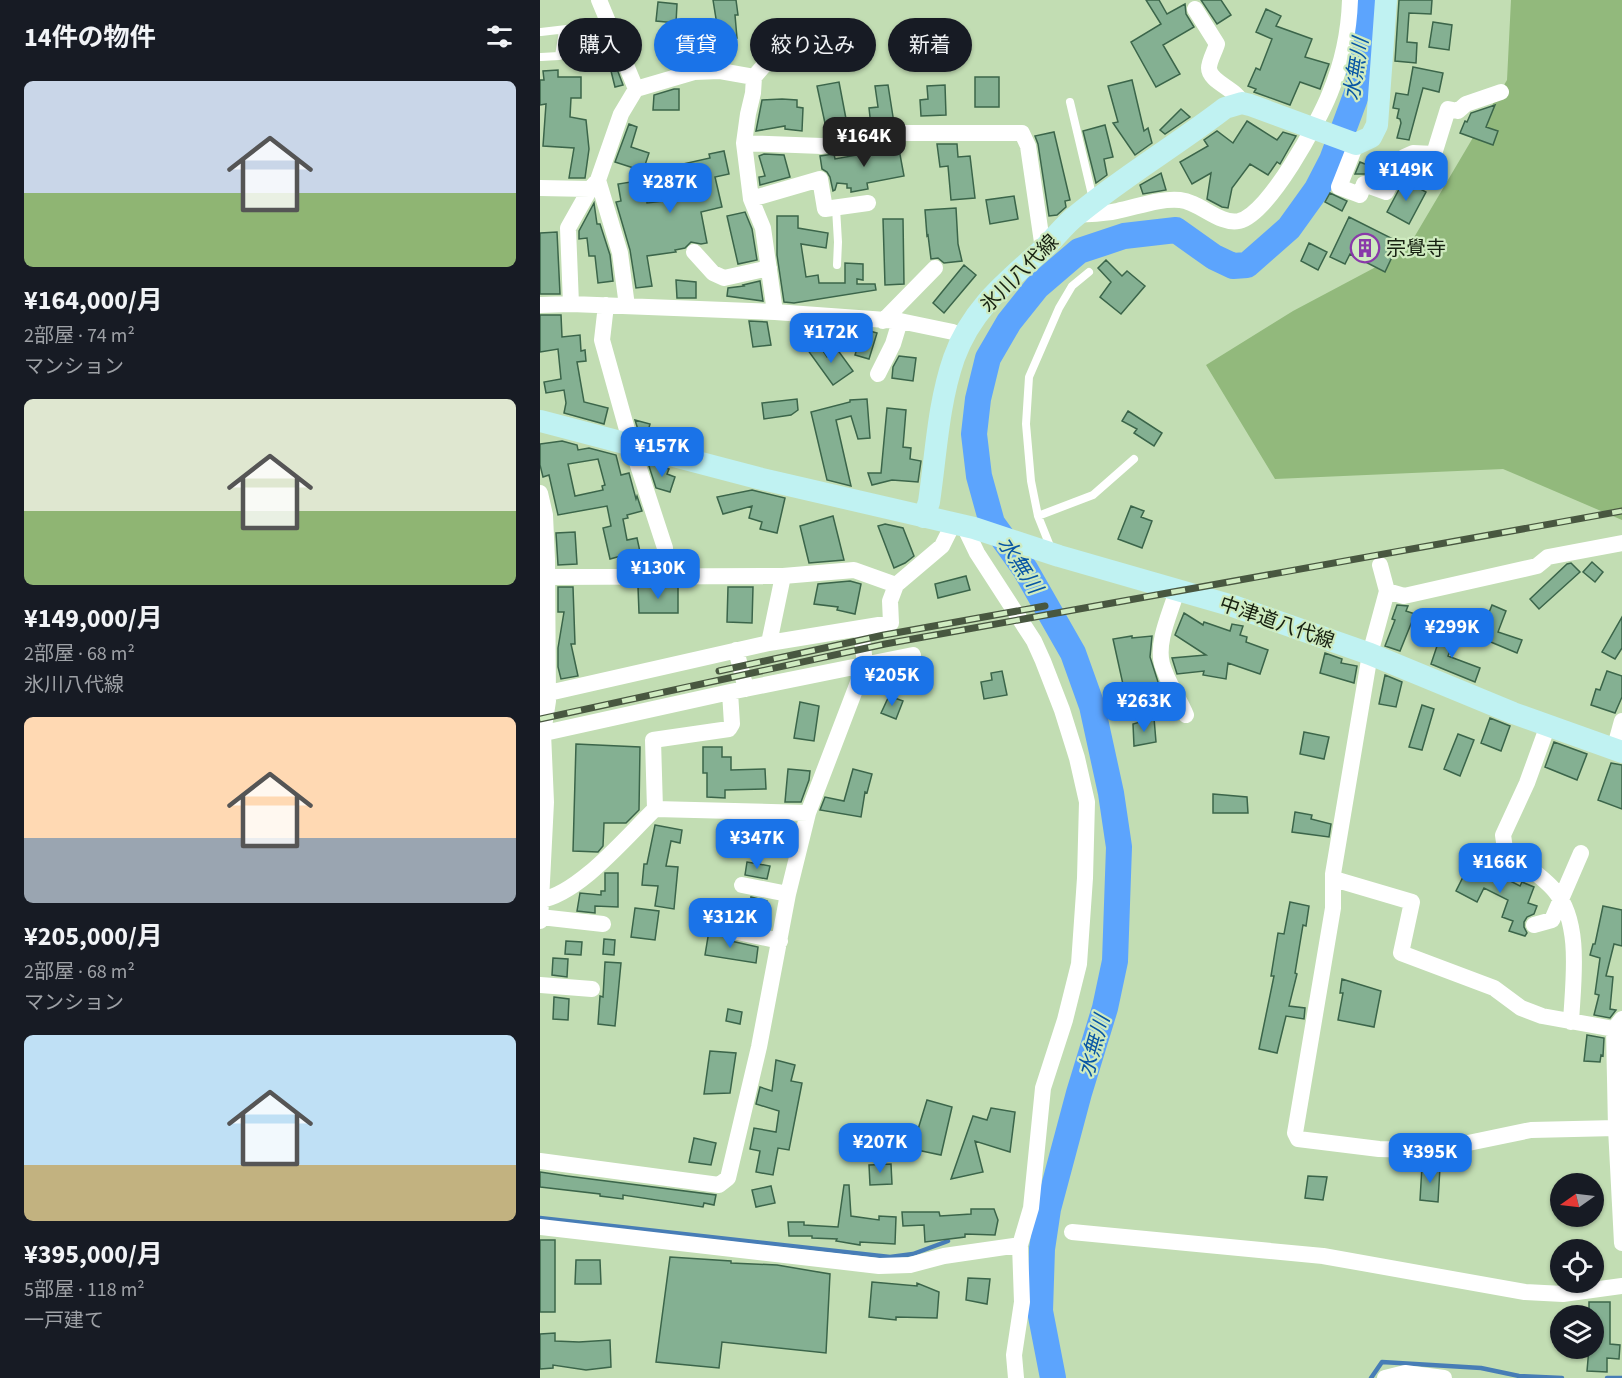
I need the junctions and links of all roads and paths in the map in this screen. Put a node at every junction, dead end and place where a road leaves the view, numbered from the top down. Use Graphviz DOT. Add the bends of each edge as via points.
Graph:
graph roads {
  1 [pos="599,0"];
  2 [pos="1350,0"];
  3 [pos="1386,0"];
  4 [pos="1194,9"];
  5 [pos="606,18"];
  6 [pos="558,31"];
  7 [pos="541,33"];
  8 [pos="558,56"];
  9 [pos="541,57"];
  10 [pos="629,72"];
  11 [pos="758,72"];
  12 [pos="754,77"];
  13 [pos="636,89"];
  14 [pos="1501,92"];
  15 [pos="1070,102"];
  16 [pos="1242,103"];
  17 [pos="1313,129"];
  18 [pos="744,143"];
  19 [pos="1353,143"];
  20 [pos="594,184"];
  21 [pos="540,188"];
  22 [pos="751,199"];
  23 [pos="868,203"];
  24 [pos="836,208"];
  25 [pos="1085,209"];
  26 [pos="1043,249"];
  27 [pos="694,252"];
  28 [pos="837,265"];
  29 [pos="769,268"];
  30 [pos="935,268"];
  31 [pos="1089,272"];
  32 [pos="997,289"];
  33 [pos="572,304"];
  34 [pos="540,305"];
  35 [pos="606,305"];
  36 [pos="627,306"];
  37 [pos="775,312"];
  38 [pos="883,321"];
  39 [pos="900,321"];
  40 [pos="952,332"];
  41 [pos="878,374"];
  42 [pos="947,388"];
  43 [pos="540,421"];
  44 [pos="631,444"];
  45 [pos="1134,459"];
  46 [pos="540,493"];
  47 [pos="1038,516"];
  48 [pos="924,517"];
  49 [pos="964,526"];
  50 [pos="1622,543"];
  51 [pos="1043,551"];
  52 [pos="543,559"];
  53 [pos="1380,565"];
  54 [pos="783,576"];
  55 [pos="547,577"];
  56 [pos="638,577"];
  57 [pos="896,585"];
  58 [pos="1177,590"];
  59 [pos="1387,591"];
  60 [pos="861,628"];
  61 [pos="769,643"];
  62 [pos="736,650"];
  63 [pos="1370,654"];
  64 [pos="913,655"];
  65 [pos="865,664"];
  66 [pos="738,690"];
  67 [pos="544,694"];
  68 [pos="1186,716"];
  69 [pos="1622,721"];
  70 [pos="1548,726"];
  71 [pos="541,734"];
  72 [pos="1618,751"];
  73 [pos="543,805"];
  74 [pos="654,809"];
  75 [pos="808,813"];
  76 [pos="1581,853"];
  77 [pos="1334,879"];
  78 [pos="742,885"];
  79 [pos="788,894"];
  80 [pos="541,900"];
  81 [pos="1562,900"];
  82 [pos="540,919"];
  83 [pos="603,924"];
  84 [pos="1534,925"];
  85 [pos="733,931"];
  86 [pos="780,940"];
  87 [pos="540,985"];
  88 [pos="592,989"];
  89 [pos="1571,1022"];
  90 [pos="1618,1024"];
  91 [pos="1616,1128"];
  92 [pos="540,1161"];
  93 [pos="540,1227"];
  94 [pos="1072,1232"];
  95 [pos="1622,1241"];
  96 [pos="1020,1245"];
  97 [pos="1622,1286"];
  98 [pos="1016,1378"];
  99 [pos="1385,1378"];
  100 [pos="1444,1378"];
  1 -- 5 [label="street"];
  2 -- 17 [label="street" via="1349,28 1330,94"];
  3 -- 19 [label="main road" via="1377,125 1371,137"];
  4 -- 16 [label="street" via="1217,44 1209,68 1211,76"];
  6 -- 7 [label="lane"];
  8 -- 9 [label="lane"];
  10 -- 13 [label="street"];
  11 -- 12 [label="street"];
  12 -- 13 [label="street" via="720,71 694,72"];
  12 -- 18 [label="street"];
  13 -- 20 [label="street" via="621,114"];
  14 -- 19 [label="street" via="1466,104 1458,111 1448,109 1434,154 1413,153 1404,157 1386,192 1364,184 1360,195 1339,187"];
  15 -- 25 [label="lane"];
  16 -- 17 [label="main road"];
  16 -- 25 [label="main road, 氷川八代線" via="1225,108"];
  17 -- 19 [label="main road"];
  17 -- 25 [label="street" via="1284,179 1256,211 1239,221 1229,221 1183,200 1114,212"];
  18 -- 22 [label="street"];
  18 -- 26 [label="street" via="822,146 891,133 1022,133 1028,146"];
  20 -- 21 [label="street"];
  20 -- 33 [label="street" via="568,228"];
  20 -- 36 [label="street" via="620,253"];
  22 -- 24 [label="street" via="820,178 825,209"];
  22 -- 29 [label="street" via="763,228"];
  23 -- 24 [label="street"];
  24 -- 28 [label="lane"];
  25 -- 26 [label="main road, 氷川八代線"];
  26 -- 32 [label="main road, 氷川八代線"];
  27 -- 29 [label="street" via="713,273 724,278"];
  29 -- 37 [label="street"];
  30 -- 38 [label="street"];
  31 -- 47 [label="lane" via="1072,286 1059,308 1029,377 1026,424"];
  32 -- 40 [label="street"];
  32 -- 42 [label="main road, 氷川八代線" via="963,337"];
  33 -- 34 [label="street"];
  33 -- 35 [label="street"];
  35 -- 36 [label="street"];
  35 -- 44 [label="street" via="602,340"];
  36 -- 37 [label="street"];
  37 -- 38 [label="street"];
  38 -- 39 [label="street"];
  39 -- 40 [label="street"];
  39 -- 41 [label="street"];
  40 -- 42 [label="street" via="940,372"];
  42 -- 48 [label="main road, 氷川八代線"];
  43 -- 44 [label="main road"];
  44 -- 48 [label="main road"];
  44 -- 56 [label="street" via="665,548 662,560"];
  45 -- 47 [label="lane" via="1093,495"];
  46 -- 52 [label="street" via="545,515"];
  47 -- 51 [label="lane"];
  48 -- 49 [label="main road, 中津道八代線"];
  49 -- 51 [label="main road, 中津道八代線"];
  49 -- 57 [label="street"];
  49 -- 96 [label="street" via="1043,661 1077,758 1087,802 1079,964 1043,1088 1031,1208"];
  50 -- 59 [label="street" via="1548,557 1537,566 1404,596"];
  51 -- 58 [label="main road, 中津道八代線"];
  52 -- 55 [label="street"];
  53 -- 59 [label="street"];
  54 -- 56 [label="street"];
  54 -- 57 [label="street" via="854,570"];
  54 -- 61 [label="street"];
  55 -- 56 [label="street"];
  55 -- 67 [label="street"];
  57 -- 60 [label="street" via="890,601 891,623"];
  58 -- 63 [label="main road, 中津道八代線"];
  58 -- 68 [label="street" via="1162,641 1161,662"];
  59 -- 63 [label="street"];
  60 -- 61 [label="street"];
  60 -- 65 [label="street"];
  61 -- 62 [label="street"];
  62 -- 66 [label="street"];
  62 -- 67 [label="street"];
  63 -- 70 [label="main road, 中津道八代線"];
  63 -- 77 [label="street"];
  64 -- 65 [label="street"];
  65 -- 66 [label="street"];
  65 -- 75 [label="street"];
  66 -- 71 [label="street"];
  66 -- 74 [label="street" via="729,729 653,740"];
  67 -- 71 [label="street"];
  69 -- 72 [label="street"];
  70 -- 72 [label="main road, 中津道八代線"];
  70 -- 81 [label="street" via="1503,835 1505,849"];
  71 -- 73 [label="street"];
  73 -- 80 [label="street"];
  74 -- 75 [label="street"];
  74 -- 80 [label="street" via="588,874"];
  75 -- 79 [label="street"];
  76 -- 81 [label="street"];
  77 -- 89 [label="street" via="1412,902 1401,953 1494,988 1521,1008"];
  77 -- 91 [label="street" via="1333,908 1295,1134 1298,1139 1378,1149 1414,1149 1449,1147 1531,1130"];
  78 -- 79 [label="street"];
  79 -- 86 [label="street"];
  80 -- 82 [label="street"];
  81 -- 84 [label="street" via="1552,920"];
  81 -- 89 [label="street" via="1568,911 1575,958"];
  82 -- 83 [label="street"];
  85 -- 86 [label="street"];
  86 -- 92 [label="street" via="728,1178 719,1185"];
  87 -- 88 [label="street"];
  89 -- 90 [label="street"];
  90 -- 91 [label="street"];
  91 -- 95 [label="street"];
  93 -- 96 [label="street" via="879,1266 910,1265"];
  94 -- 97 [label="street" via="1323,1256 1525,1292 1563,1294"];
  96 -- 98 [label="street" via="1022,1302 1014,1355"];
  99 -- 100 [label="street" via="1405,1372"];
}
